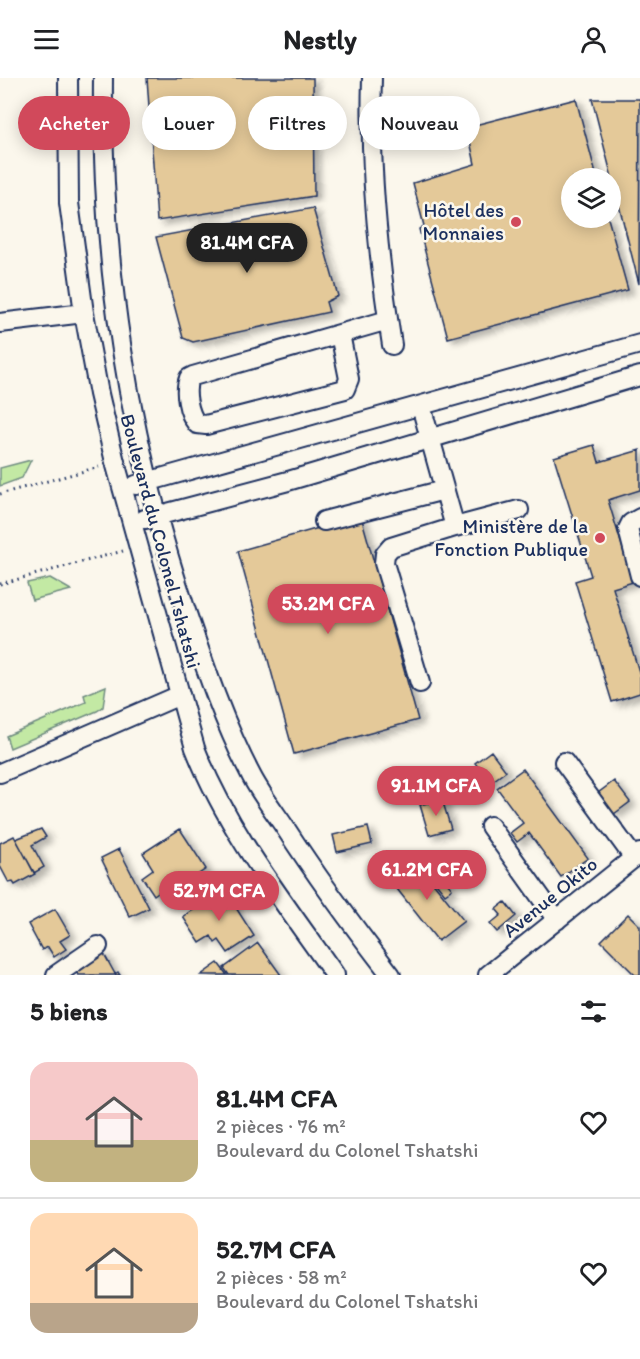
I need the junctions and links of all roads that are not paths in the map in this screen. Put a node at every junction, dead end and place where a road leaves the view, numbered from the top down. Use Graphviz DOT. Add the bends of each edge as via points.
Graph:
graph roads {
  1 [pos="68,78"];
  2 [pos="103,78"];
  3 [pos="372,78"];
  4 [pos="84,313"];
  5 [pos="388,320"];
  6 [pos="0,323"];
  7 [pos="340,334"];
  8 [pos="640,344"];
  9 [pos="392,345"];
  10 [pos="640,376"];
  11 [pos="421,406"];
  12 [pos="429,440"];
  13 [pos="148,482"];
  14 [pos="122,489"];
  15 [pos="444,490"];
  16 [pos="519,510"];
  17 [pos="157,516"];
  18 [pos="640,518"];
  19 [pos="324,521"];
  20 [pos="132,522"];
  21 [pos="455,527"];
  22 [pos="640,576"];
  23 [pos="420,683"];
  24 [pos="180,695"];
  25 [pos="564,762"];
  26 [pos="0,773"];
  27 [pos="490,826"];
  28 [pos="637,856"];
  29 [pos="557,920"];
  30 [pos="98,946"];
  31 [pos="56,975"];
  32 [pos="335,975"];
  33 [pos="391,975"];
  34 [pos="488,975"];
  1 -- 4 [label="street, Boulevard du Colonel Tshatshi" via="69,203"];
  2 -- 13 [label="street, Boulevard du Colonel Tshatshi" via="104,208 115,312"];
  3 -- 5 [label="street" via="370,136"];
  4 -- 6 [label="street"];
  4 -- 14 [label="street, Boulevard du Colonel Tshatshi"];
  5 -- 7 [label="street"];
  5 -- 9 [label="street"];
  7 -- 7 [label="street" via="189,378 186,386 191,417 197,424 206,425 345,389 349,379"];
  8 -- 11 [label="street"];
  10 -- 12 [label="street"];
  11 -- 12 [label="street"];
  11 -- 13 [label="street"];
  12 -- 15 [label="street"];
  12 -- 17 [label="street"];
  13 -- 14 [label="street"];
  13 -- 17 [label="street, Boulevard du Colonel Tshatshi"];
  14 -- 20 [label="street, Boulevard du Colonel Tshatshi"];
  15 -- 19 [label="street"];
  15 -- 21 [label="street"];
  16 -- 21 [label="street"];
  17 -- 20 [label="street"];
  17 -- 33 [label="street, Boulevard du Colonel Tshatshi" via="211,687 252,778 327,892"];
  18 -- 22 [label="street" via="628,530"];
  20 -- 24 [label="street, Boulevard du Colonel Tshatshi"];
  21 -- 23 [label="street" via="391,547 385,554 384,563"];
  24 -- 26 [label="street"];
  24 -- 32 [label="street, Boulevard du Colonel Tshatshi" via="209,784 234,830"];
  25 -- 28 [label="street"];
  27 -- 29 [label="street"];
  28 -- 29 [label="street, Avenue Okito"];
  29 -- 34 [label="street, Avenue Okito"];
  30 -- 31 [label="street"];
}
